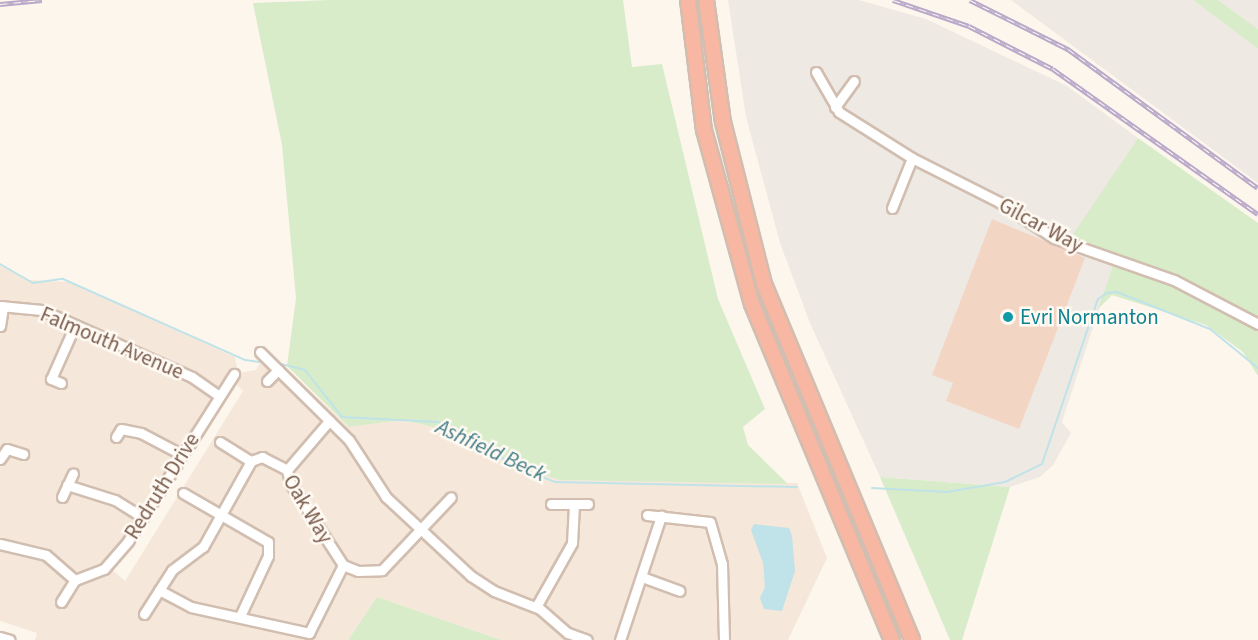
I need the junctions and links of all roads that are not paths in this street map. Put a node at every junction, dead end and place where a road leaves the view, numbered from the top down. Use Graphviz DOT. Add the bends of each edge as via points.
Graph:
graph roads {
  1 [pos="688,0"];
  2 [pos="706,0"];
  3 [pos="816,72"];
  4 [pos="854,81"];
  5 [pos="835,107"];
  6 [pos="912,158"];
  7 [pos="892,208"];
  8 [pos="1,306"];
  9 [pos="1258,324"];
  10 [pos="75,325"];
  11 [pos="0,326"];
  12 [pos="260,352"];
  13 [pos="278,370"];
  14 [pos="234,374"];
  15 [pos="267,381"];
  16 [pos="62,383"];
  17 [pos="219,396"];
  18 [pos="329,421"];
  19 [pos="116,437"];
  20 [pos="220,442"];
  21 [pos="23,454"];
  22 [pos="181,454"];
  23 [pos="0,459"];
  24 [pos="251,461"];
  25 [pos="287,470"];
  26 [pos="73,473"];
  27 [pos="67,485"];
  28 [pos="183,493"];
  29 [pos="62,497"];
  30 [pos="451,497"];
  31 [pos="551,504"];
  32 [pos="573,504"];
  33 [pos="588,504"];
  34 [pos="221,513"];
  35 [pos="647,515"];
  36 [pos="141,516"];
  37 [pos="661,516"];
  38 [pos="423,528"];
  39 [pos="0,544"];
  40 [pos="343,565"];
  41 [pos="642,577"];
  42 [pos="75,580"];
  43 [pos="159,590"];
  44 [pos="680,591"];
  45 [pos="61,602"];
  46 [pos="536,607"];
  47 [pos="144,614"];
  48 [pos="240,616"];
  49 [pos="0,637"];
  50 [pos="10,640"];
  51 [pos="587,640"];
  52 [pos="620,640"];
  53 [pos="724,640"];
  54 [pos="891,640"];
  55 [pos="912,640"];
  1 -- 54 [label="highway" via="704,130 740,266"];
  2 -- 55 [label="highway" via="723,122 764,284"];
  3 -- 5 [label="street, Gilcar Way"];
  4 -- 5 [label="street"];
  5 -- 6 [label="street, Gilcar Way"];
  6 -- 7 [label="street"];
  6 -- 9 [label="street, Gilcar Way" via="999,202 1054,237 1173,280"];
  8 -- 10 [label="street, Falmouth Avenue" via="42,310"];
  8 -- 11 [label="street"];
  10 -- 16 [label="street" via="51,379"];
  10 -- 17 [label="street, Falmouth Avenue" via="192,377"];
  12 -- 13 [label="street"];
  13 -- 15 [label="street"];
  13 -- 18 [label="street"];
  14 -- 17 [label="street, Redruth Drive"];
  17 -- 22 [label="street, Redruth Drive"];
  18 -- 25 [label="street"];
  18 -- 38 [label="street" via="355,448 386,497"];
  19 -- 22 [label="street" via="121,429 141,433"];
  20 -- 24 [label="street"];
  21 -- 23 [label="street" via="7,449"];
  22 -- 36 [label="street, Redruth Drive"];
  24 -- 25 [label="street, Oak Way" via="262,457"];
  24 -- 34 [label="street"];
  25 -- 40 [label="street, Oak Way" via="290,483"];
  26 -- 27 [label="street"];
  27 -- 29 [label="street"];
  27 -- 36 [label="street" via="115,500"];
  28 -- 34 [label="street"];
  30 -- 38 [label="street"];
  31 -- 32 [label="street"];
  32 -- 33 [label="street"];
  32 -- 46 [label="street" via="572,543"];
  34 -- 43 [label="street" via="203,547 172,570"];
  34 -- 48 [label="street" via="261,536 270,547"];
  35 -- 37 [label="street"];
  36 -- 42 [label="street, Redruth Drive" via="114,560 94,574"];
  37 -- 41 [label="street"];
  37 -- 53 [label="street" via="710,522 722,564"];
  38 -- 40 [label="street, Oak Way" via="382,570 358,571"];
  38 -- 46 [label="street" via="481,584"];
  39 -- 42 [label="street" via="46,555"];
  40 -- 48 [label="street" via="309,633"];
  41 -- 44 [label="street"];
  41 -- 52 [label="street"];
  42 -- 45 [label="street"];
  43 -- 47 [label="street"];
  43 -- 48 [label="street" via="191,608"];
  46 -- 51 [label="street" via="568,633"];
  49 -- 50 [label="street"];
}
